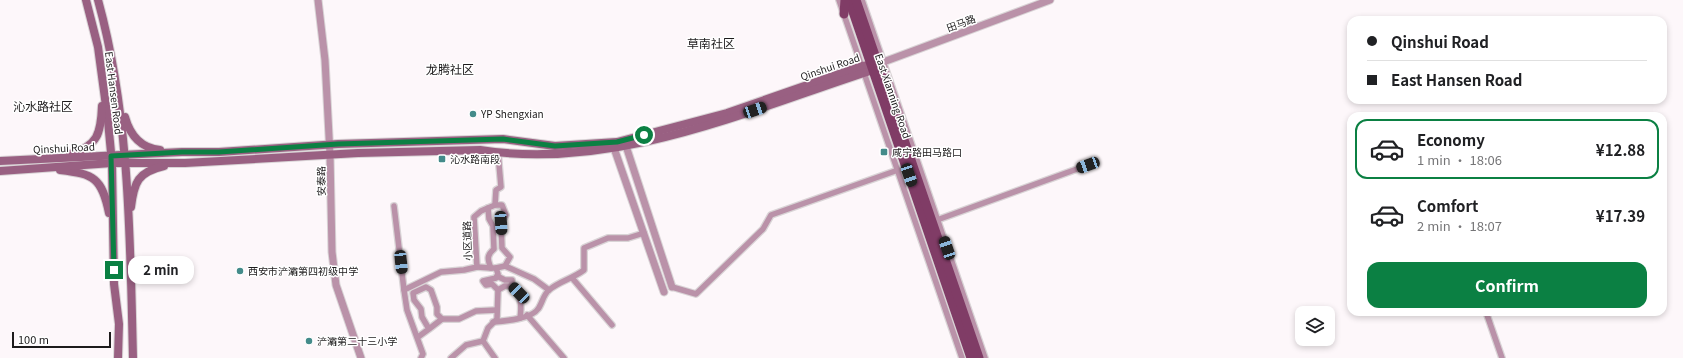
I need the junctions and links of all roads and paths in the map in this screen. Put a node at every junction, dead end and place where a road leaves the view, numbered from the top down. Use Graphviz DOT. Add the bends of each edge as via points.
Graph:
graph roads {
  1 [pos="86,0"];
  2 [pos="98,0"];
  3 [pos="318,0"];
  4 [pos="839,0"];
  5 [pos="845,0"];
  6 [pos="849,0"];
  7 [pos="856,0"];
  8 [pos="862,0"];
  9 [pos="1050,0"];
  10 [pos="844,14"];
  11 [pos="872,66"];
  12 [pos="104,86"];
  13 [pos="117,90"];
  14 [pos="329,145"];
  15 [pos="626,146"];
  16 [pos="614,148"];
  17 [pos="182,152"];
  18 [pos="498,153"];
  19 [pos="125,155"];
  20 [pos="330,155"];
  21 [pos="48,159"];
  22 [pos="111,160"];
  23 [pos="0,161"];
  24 [pos="178,163"];
  25 [pos="125,164"];
  26 [pos="1088,165"];
  27 [pos="39,168"];
  28 [pos="898,170"];
  29 [pos="0,171"];
  30 [pos="495,205"];
  31 [pos="394,206"];
  32 [pos="488,208"];
  33 [pos="937,220"];
  34 [pos="112,223"];
  35 [pos="129,229"];
  36 [pos="653,230"];
  37 [pos="644,233"];
  38 [pos="502,248"];
  39 [pos="494,249"];
  40 [pos="505,266"];
  41 [pos="477,267"];
  42 [pos="494,268"];
  43 [pos="497,276"];
  44 [pos="573,279"];
  45 [pos="512,286"];
  46 [pos="672,287"];
  47 [pos="404,290"];
  48 [pos="498,290"];
  49 [pos="549,290"];
  50 [pos="664,292"];
  51 [pos="497,310"];
  52 [pos="527,315"];
  53 [pos="1487,316"];
  54 [pos="520,318"];
  55 [pos="442,319"];
  56 [pos="494,322"];
  57 [pos="612,325"];
  58 [pos="429,329"];
  59 [pos="418,337"];
  60 [pos="483,341"];
  61 [pos="118,358"];
  62 [pos="133,358"];
  63 [pos="361,358"];
  64 [pos="421,358"];
  65 [pos="451,358"];
  66 [pos="495,358"];
  67 [pos="564,358"];
  68 [pos="962,358"];
  69 [pos="971,358"];
  70 [pos="978,358"];
  71 [pos="985,358"];
  72 [pos="1502,358"];
  1 -- 12 [label="main road, East Hansen Road" via="98,47"];
  2 -- 13 [label="main road, East Hansen Road"];
  3 -- 14 [label="street, 安泰路" via="324,36"];
  4 -- 10 [label="street"];
  5 -- 10 [label="main road"];
  6 -- 11 [label="main road, East Xianning Road"];
  7 -- 11 [label="main road, East Xianning Road"];
  8 -- 11 [label="street"];
  9 -- 11 [label="street, 田马路"];
  10 -- 11 [label="street"];
  11 -- 14 [label="main road, Qinshui Road" via="727,113 617,142 555,146 503,139"];
  11 -- 15 [label="main road, Qinshui Road" via="728,119"];
  11 -- 28 [label="street"];
  11 -- 33 [label="street"];
  11 -- 69 [label="main road, East Xianning Road"];
  11 -- 70 [label="main road, East Xianning Road"];
  12 -- 21 [label="main road" via="100,130 91,145 79,152"];
  12 -- 22 [label="main road, East Hansen Road"];
  13 -- 17 [label="main road" via="127,126 136,139 151,149"];
  13 -- 19 [label="main road, East Hansen Road"];
  14 -- 17 [label="main road, Qinshui Road"];
  14 -- 20 [label="street, 安泰路"];
  15 -- 16 [label="main road, Qinshui Road"];
  15 -- 36 [label="street"];
  16 -- 18 [label="main road, Qinshui Road" via="554,154"];
  16 -- 37 [label="street"];
  17 -- 19 [label="main road, Qinshui Road"];
  18 -- 20 [label="main road, Qinshui Road" via="480,150"];
  18 -- 30 [label="street" via="501,186 496,190"];
  19 -- 22 [label="main road, Qinshui Road"];
  19 -- 25 [label="main road, East Hansen Road"];
  20 -- 24 [label="main road, Qinshui Road"];
  20 -- 63 [label="street, 安泰路" via="332,252 336,285"];
  21 -- 22 [label="main road, Qinshui Road"];
  21 -- 23 [label="main road, Qinshui Road"];
  22 -- 25 [label="main road, Qinshui Road"];
  22 -- 27 [label="main road, Qinshui Road"];
  22 -- 34 [label="main road, East Hansen Road"];
  24 -- 25 [label="main road, Qinshui Road"];
  24 -- 35 [label="main road" via="152,169 139,178 133,193"];
  25 -- 35 [label="main road, East Hansen Road"];
  26 -- 33 [label="street"];
  27 -- 29 [label="main road, Qinshui Road"];
  27 -- 34 [label="main road" via="78,172 97,180 105,195"];
  28 -- 46 [label="street" via="771,215 763,229 696,294"];
  28 -- 68 [label="street"];
  30 -- 32 [label="street, 小区道路"];
  30 -- 38 [label="street" via="502,205 506,215 501,223"];
  31 -- 47 [label="street"];
  32 -- 39 [label="street" via="493,226"];
  32 -- 41 [label="street, 小区道路" via="474,217"];
  33 -- 71 [label="street"];
  34 -- 61 [label="main road, East Hansen Road"];
  35 -- 62 [label="main road, East Hansen Road"];
  36 -- 37 [label="street"];
  36 -- 46 [label="street"];
  37 -- 44 [label="street" via="628,238 608,238 584,248 584,270"];
  37 -- 50 [label="street"];
  38 -- 39 [label="street"];
  38 -- 40 [label="street" via="510,257"];
  39 -- 42 [label="street" via="488,257"];
  40 -- 42 [label="street"];
  40 -- 49 [label="street" via="534,278"];
  41 -- 42 [label="street"];
  41 -- 47 [label="street, 小区道路" via="441,272"];
  42 -- 43 [label="street"];
  43 -- 45 [label="street" via="512,280"];
  43 -- 48 [label="street" via="483,281 486,285 492,284"];
  44 -- 49 [label="street"];
  44 -- 57 [label="street"];
  45 -- 48 [label="street"];
  45 -- 54 [label="street" via="519,293 522,305"];
  47 -- 59 [label="street" via="407,310"];
  48 -- 51 [label="street"];
  49 -- 52 [label="street" via="537,311"];
  51 -- 55 [label="street" via="476,311 459,319"];
  51 -- 56 [label="street" via="497,319"];
  52 -- 54 [label="street"];
  52 -- 67 [label="street"];
  53 -- 72 [label="street"];
  54 -- 56 [label="street" via="514,321"];
  55 -- 58 [label="street"];
  55 -- 58 [label="street" via="437,314 431,290 426,287 413,293 414,300 422,308 422,317"];
  56 -- 60 [label="street" via="488,328"];
  58 -- 59 [label="street"];
  59 -- 64 [label="street" via="423,354"];
  60 -- 65 [label="street" via="466,345"];
  60 -- 66 [label="street"];
}
